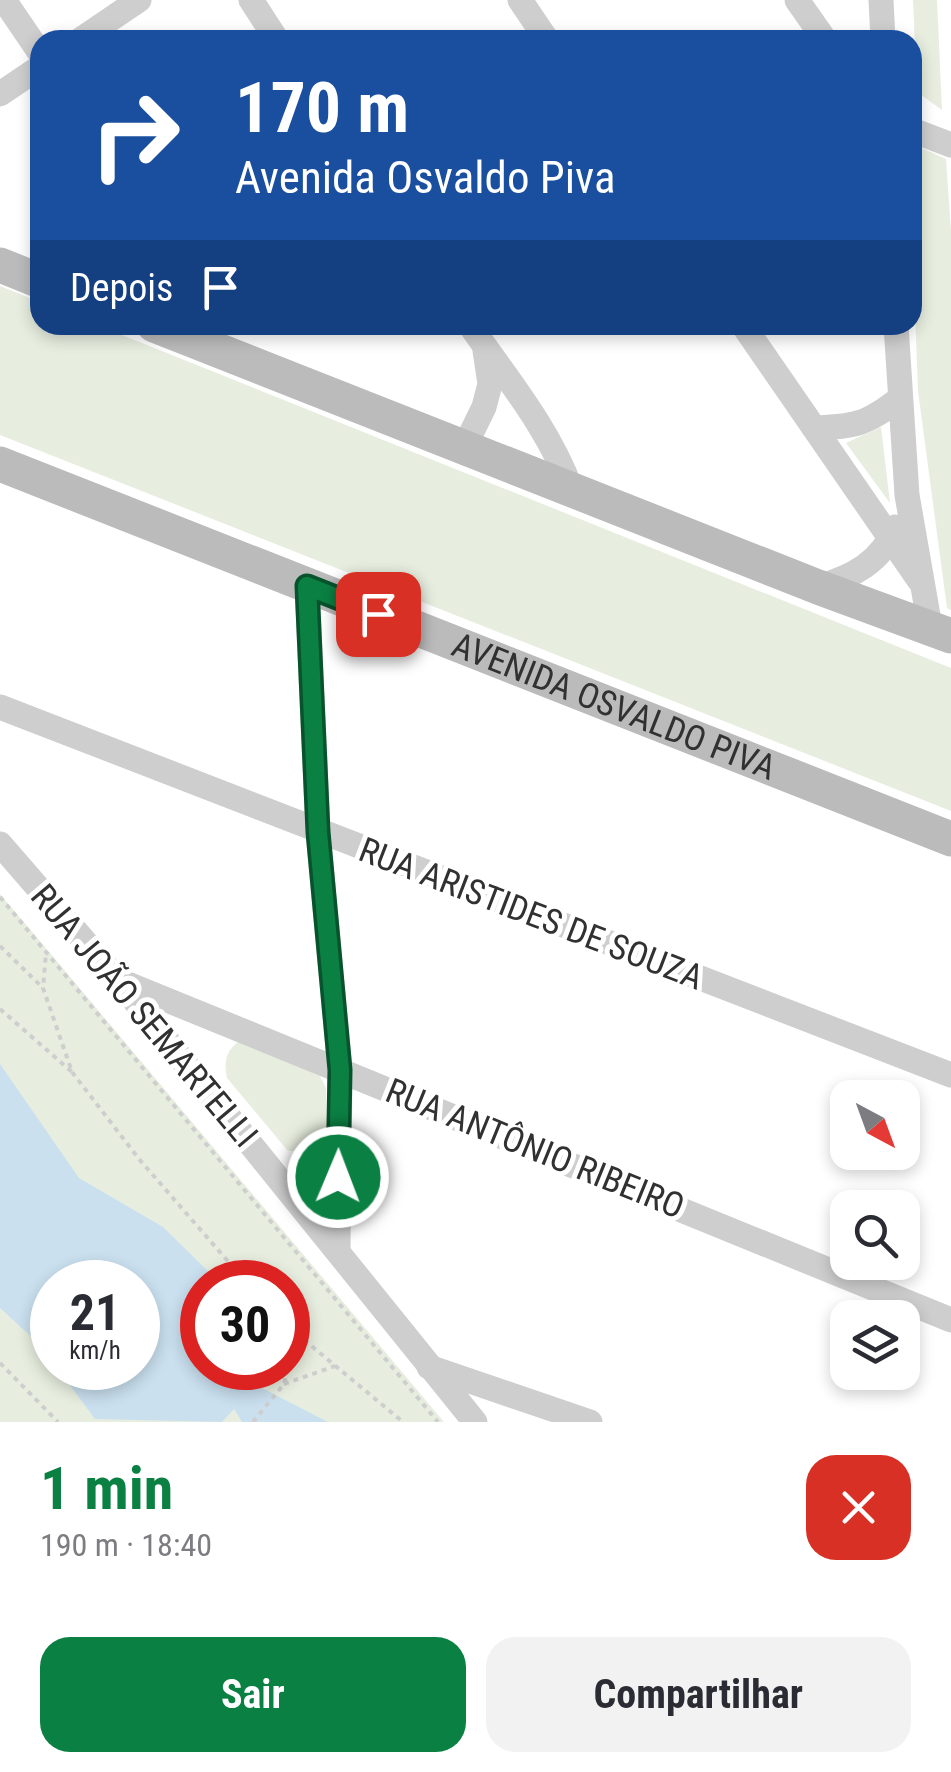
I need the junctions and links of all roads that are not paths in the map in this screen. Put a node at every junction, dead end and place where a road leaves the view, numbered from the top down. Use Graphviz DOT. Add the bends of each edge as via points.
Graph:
graph roads {
  1 [pos="4,0"];
  2 [pos="139,0"];
  3 [pos="252,0"];
  4 [pos="520,0"];
  5 [pos="797,0"];
  6 [pos="881,0"];
  7 [pos="95,30"];
  8 [pos="272,30"];
  9 [pos="541,30"];
  10 [pos="818,30"];
  11 [pos="882,30"];
  12 [pos="30,38"];
  13 [pos="30,74"];
  14 [pos="0,94"];
  15 [pos="922,134"];
  16 [pos="951,144"];
  17 [pos="0,265"];
  18 [pos="30,276"];
  19 [pos="179,335"];
  20 [pos="477,335"];
  21 [pos="750,335"];
  22 [pos="896,335"];
  23 [pos="899,399"];
  24 [pos="814,428"];
  25 [pos="464,448"];
  26 [pos="0,464"];
  27 [pos="571,489"];
  28 [pos="907,494"];
  29 [pos="890,540"];
  30 [pos="920,580"];
  31 [pos="307,586"];
  32 [pos="818,587"];
  33 [pos="940,631"];
  34 [pos="0,707"];
  35 [pos="318,832"];
  36 [pos="951,839"];
  37 [pos="0,844"];
  38 [pos="118,980"];
  39 [pos="340,1070"];
  40 [pos="951,1075"];
  41 [pos="338,1248"];
  42 [pos="951,1320"];
  43 [pos="428,1366"];
  44 [pos="475,1422"];
  45 [pos="590,1422"];
  1 -- 12 [label="street"];
  2 -- 7 [label="street"];
  3 -- 8 [label="street"];
  4 -- 9 [label="street"];
  5 -- 10 [label="street"];
  6 -- 11 [label="street"];
  13 -- 14 [label="street"];
  15 -- 16 [label="street"];
  17 -- 18 [label="street"];
  19 -- 25 [label="street"];
  20 -- 25 [label="street" via="490,384"];
  20 -- 27 [label="street" via="551,441"];
  21 -- 24 [label="street"];
  22 -- 23 [label="street"];
  23 -- 24 [label="street" via="852,427"];
  23 -- 28 [label="street"];
  24 -- 29 [label="street"];
  25 -- 27 [label="street"];
  26 -- 31 [label="street, AVENIDA OSVALDO PIVA"];
  27 -- 32 [label="street"];
  28 -- 29 [label="street"];
  28 -- 30 [label="street"];
  29 -- 30 [label="street"];
  29 -- 32 [label="street" via="847,579"];
  30 -- 33 [label="street"];
  31 -- 35 [label="street"];
  31 -- 36 [label="street, AVENIDA OSVALDO PIVA"];
  32 -- 33 [label="street"];
  34 -- 35 [label="street, RUA ARISTIDES DE SOUZA"];
  35 -- 39 [label="street"];
  35 -- 40 [label="street, RUA ARISTIDES DE SOUZA"];
  37 -- 38 [label="street, RUA JOÃO SEMARTELLI"];
  38 -- 39 [label="street, RUA ANTÔNIO RIBEIRO"];
  38 -- 41 [label="street, RUA JOÃO SEMARTELLI"];
  39 -- 41 [label="street"];
  39 -- 42 [label="street, RUA ANTÔNIO RIBEIRO"];
  41 -- 43 [label="street, RUA JOÃO SEMARTELLI"];
  43 -- 44 [label="street, RUA JOÃO SEMARTELLI"];
  43 -- 45 [label="street"];
}
